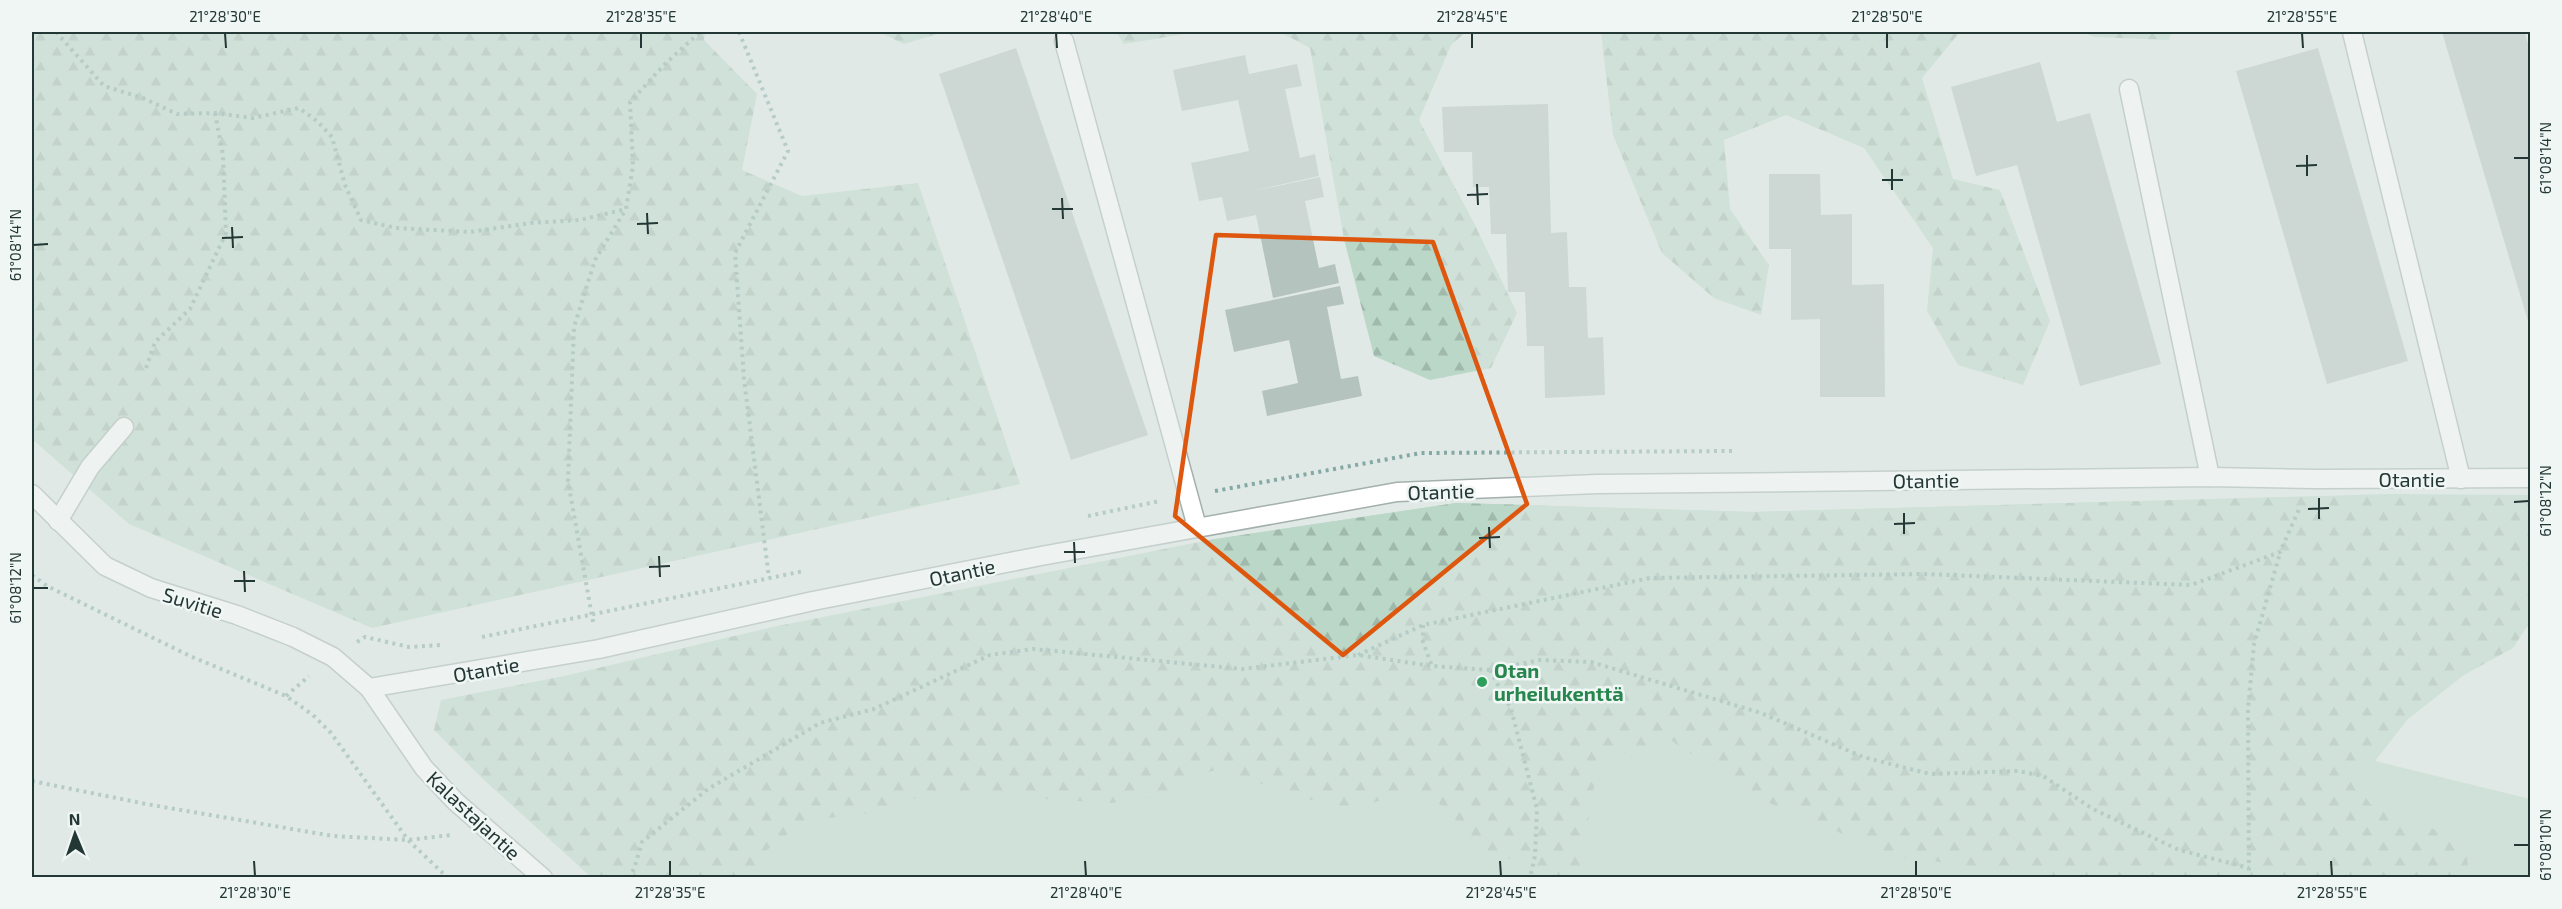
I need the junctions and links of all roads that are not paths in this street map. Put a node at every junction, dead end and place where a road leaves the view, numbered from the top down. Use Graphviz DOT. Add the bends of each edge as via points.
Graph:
graph roads {
  1 [pos="2352,32"];
  2 [pos="1064,41"];
  3 [pos="2128,90"];
  4 [pos="124,427"];
  5 [pos="2210,477"];
  6 [pos="2530,478"];
  7 [pos="2461,479"];
  8 [pos="32,494"];
  9 [pos="58,521"];
  10 [pos="1197,527"];
  11 [pos="369,688"];
  12 [pos="543,878"];
  1 -- 7 [label="street"];
  2 -- 10 [label="street"];
  3 -- 5 [label="street"];
  4 -- 9 [label="street" via="90,467"];
  5 -- 7 [label="street, Otantie"];
  5 -- 10 [label="street, Otantie" via="1597,484 1409,492"];
  6 -- 7 [label="street, Otantie"];
  8 -- 9 [label="street, Suvitie"];
  9 -- 11 [label="street, Suvitie" via="105,566 151,588 293,637 333,657"];
  10 -- 11 [label="street, Otantie" via="813,601 600,649"];
  11 -- 12 [label="street, Kalastajantie" via="424,768 456,802"];
}
